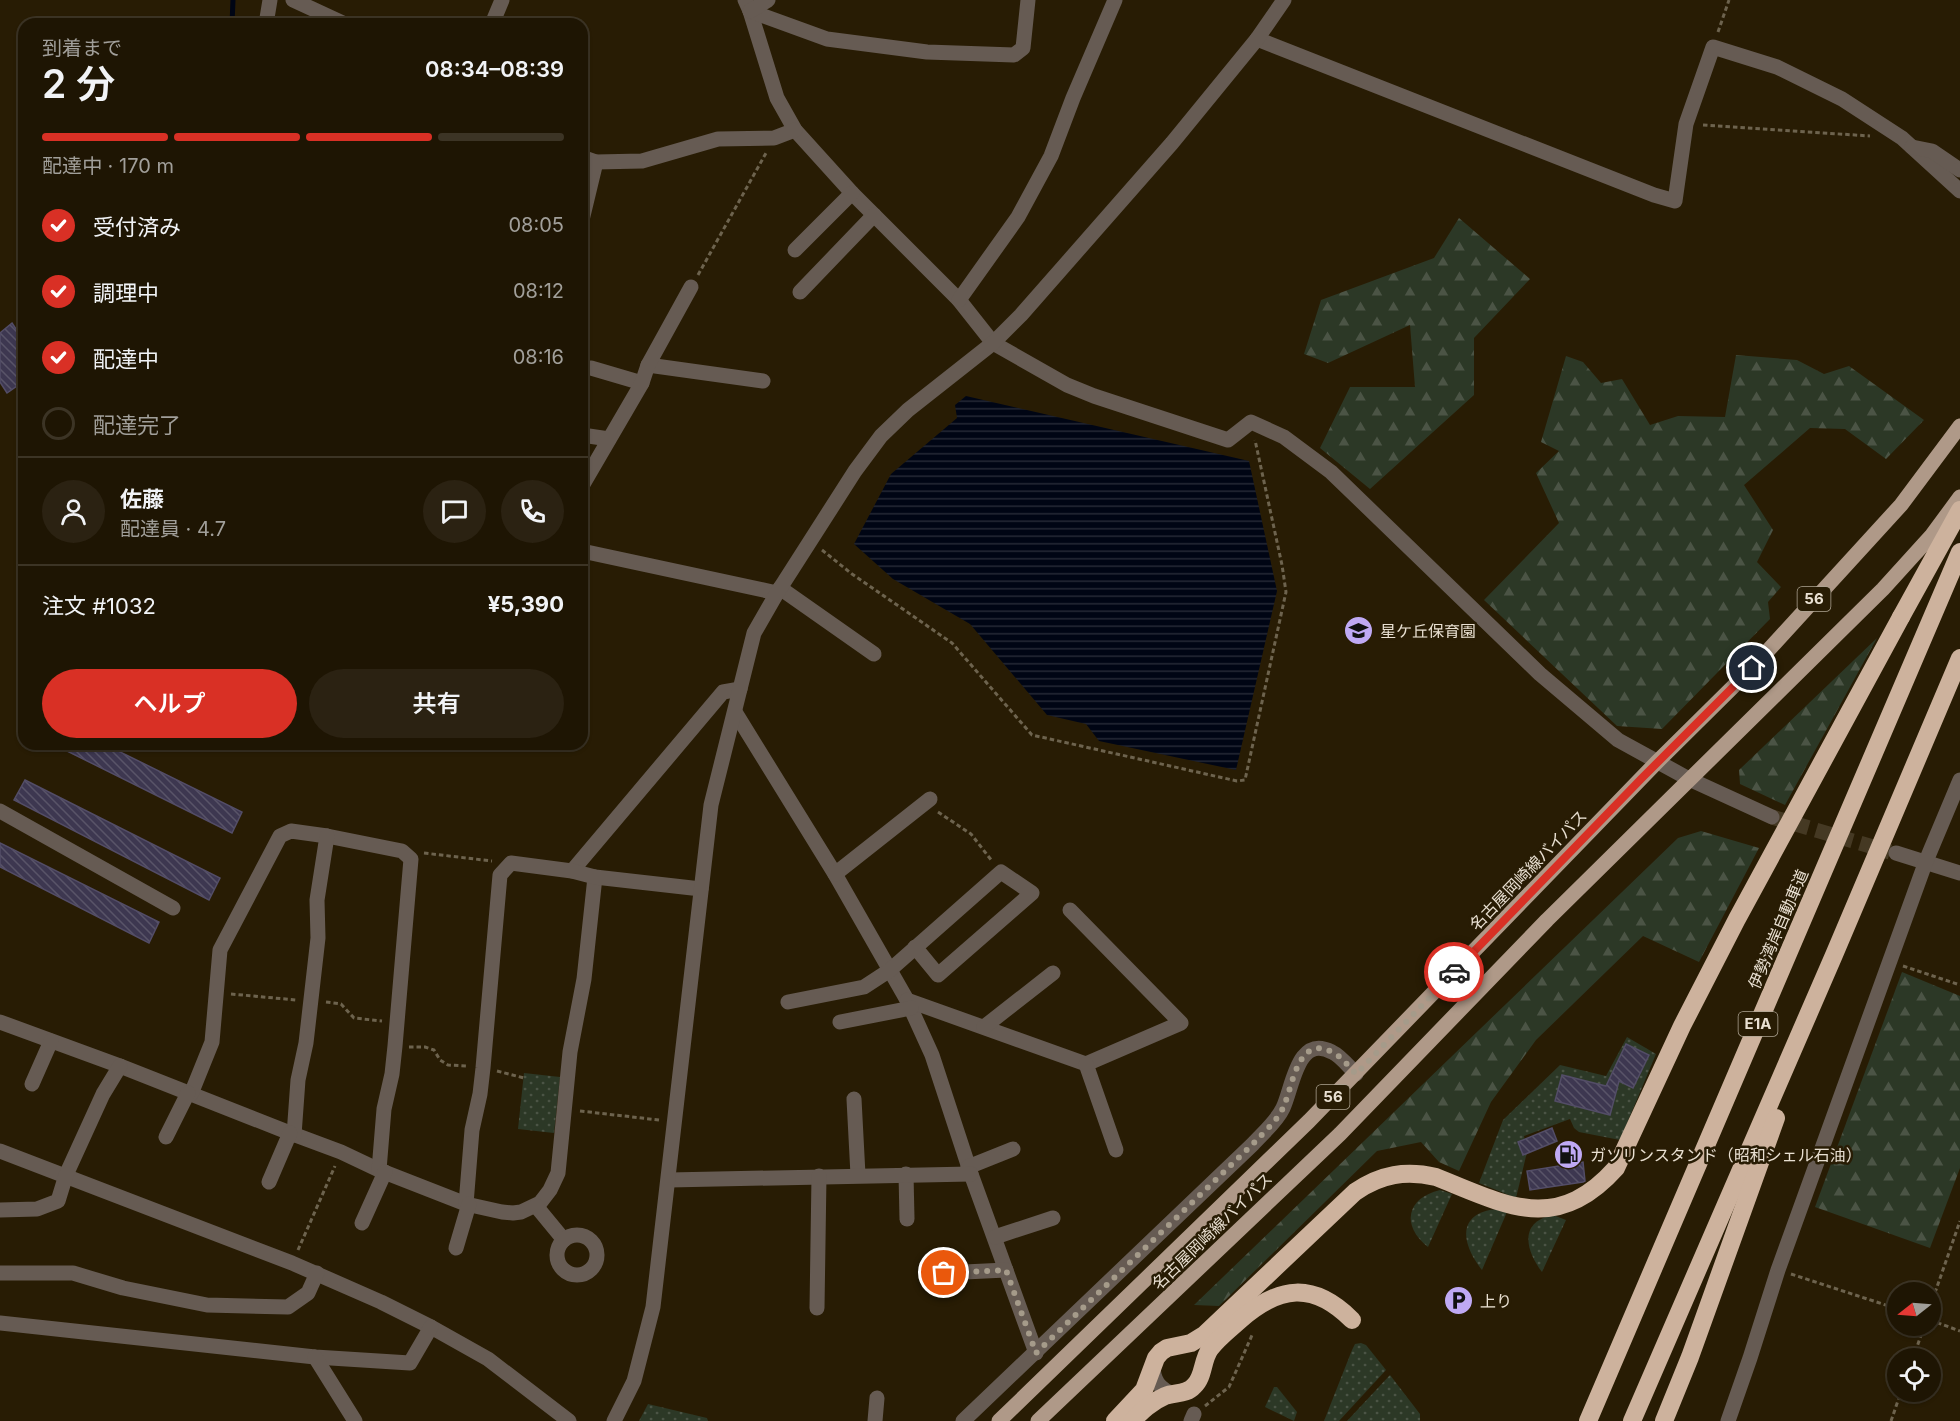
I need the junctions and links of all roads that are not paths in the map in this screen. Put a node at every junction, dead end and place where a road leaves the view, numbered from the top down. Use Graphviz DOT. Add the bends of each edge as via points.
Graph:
graph roads {
  1 [pos="270,0"];
  2 [pos="293,0"];
  3 [pos="502,0"];
  4 [pos="768,0"];
  5 [pos="1028,0"];
  6 [pos="1115,0"];
  7 [pos="1284,0"];
  8 [pos="748,6"];
  9 [pos="267,18"];
  10 [pos="332,18"];
  11 [pos="494,18"];
  12 [pos="1257,39"];
  13 [pos="795,130"];
  14 [pos="1912,147"];
  15 [pos="589,159"];
  16 [pos="1960,170"];
  17 [pos="1960,191"];
  18 [pos="852,193"];
  19 [pos="874,215"];
  20 [pos="795,250"];
  21 [pos="691,287"];
  22 [pos="800,292"];
  23 [pos="959,300"];
  24 [pos="993,343"];
  25 [pos="648,365"];
  26 [pos="591,368"];
  27 [pos="763,381"];
  28 [pos="642,383"];
  29 [pos="1960,426"];
  30 [pos="588,436"];
  31 [pos="609,439"];
  32 [pos="588,476"];
  33 [pos="1960,497"];
  34 [pos="1960,510"];
  35 [pos="1932,535"];
  36 [pos="1960,544"];
  37 [pos="588,552"];
  38 [pos="1960,552"];
  39 [pos="778,591"];
  40 [pos="874,654"];
  41 [pos="1960,658"];
  42 [pos="740,689"];
  43 [pos="735,712"];
  44 [pos="1657,762"];
  45 [pos="1689,779"];
  46 [pos="1960,780"];
  47 [pos="928,801"];
  48 [pos="0,812"];
  49 [pos="1772,817"];
  50 [pos="327,836"];
  51 [pos="1896,854"];
  52 [pos="1926,861"];
  53 [pos="572,871"];
  54 [pos="1960,873"];
  55 [pos="835,874"];
  56 [pos="595,877"];
  57 [pos="701,889"];
  58 [pos="173,908"];
  59 [pos="1070,910"];
  60 [pos="915,948"];
  61 [pos="1834,955"];
  62 [pos="890,969"];
  63 [pos="1053,974"];
  64 [pos="788,1002"];
  65 [pos="909,1004"];
  66 [pos="0,1022"];
  67 [pos="840,1022"];
  68 [pos="984,1027"];
  69 [pos="51,1041"];
  70 [pos="1086,1064"];
  71 [pos="120,1066"];
  72 [pos="1356,1074"];
  73 [pos="32,1084"];
  74 [pos="189,1093"];
  75 [pos="854,1099"];
  76 [pos="292,1134"];
  77 [pos="166,1137"];
  78 [pos="1013,1149"];
  79 [pos="1116,1150"];
  80 [pos="0,1151"];
  81 [pos="382,1171"];
  82 [pos="970,1171"];
  83 [pos="906,1174"];
  84 [pos="66,1175"];
  85 [pos="858,1175"];
  86 [pos="819,1176"];
  87 [pos="669,1180"];
  88 [pos="269,1182"];
  89 [pos="468,1204"];
  90 [pos="536,1206"];
  91 [pos="0,1210"];
  92 [pos="1053,1218"];
  93 [pos="907,1219"];
  94 [pos="362,1223"];
  95 [pos="995,1237"];
  96 [pos="564,1240"];
  97 [pos="456,1248"];
  98 [pos="1006,1270"];
  99 [pos="0,1273"];
  100 [pos="317,1273"];
  101 [pos="944,1273"];
  102 [pos="817,1308"];
  103 [pos="1352,1320"];
  104 [pos="0,1323"];
  105 [pos="431,1327"];
  106 [pos="1182,1346"];
  107 [pos="1036,1353"];
  108 [pos="315,1357"];
  109 [pos="1153,1365"];
  110 [pos="1201,1369"];
  111 [pos="1173,1394"];
  112 [pos="877,1398"];
  113 [pos="355,1421"];
  114 [pos="569,1421"];
  115 [pos="614,1421"];
  116 [pos="875,1421"];
  117 [pos="963,1421"];
  118 [pos="999,1421"];
  119 [pos="1038,1421"];
  120 [pos="1115,1421"];
  121 [pos="1132,1421"];
  122 [pos="1588,1421"];
  123 [pos="1632,1421"];
  124 [pos="1664,1421"];
  125 [pos="1728,1421"];
  1 -- 9 [label="street"];
  2 -- 10 [label="street"];
  3 -- 11 [label="street"];
  4 -- 8 [label="street"];
  5 -- 8 [label="street" via="1023,48 1014,55 927,52 827,39"];
  6 -- 23 [label="street" via="1045,166 1018,217"];
  7 -- 12 [label="street"];
  8 -- 13 [label="street" via="777,98"];
  12 -- 14 [label="street" via="1675,201 1686,124 1713,47 1777,68 1842,99"];
  12 -- 24 [label="street" via="1089,239"];
  13 -- 15 [label="street" via="774,138 718,139 642,161"];
  13 -- 18 [label="street"];
  14 -- 16 [label="street" via="1932,151"];
  14 -- 17 [label="street"];
  18 -- 19 [label="street"];
  18 -- 20 [label="street"];
  19 -- 22 [label="street"];
  19 -- 23 [label="street"];
  21 -- 25 [label="street"];
  23 -- 24 [label="street"];
  24 -- 39 [label="street" via="881,436"];
  24 -- 44 [label="street" via="1067,385 1228,440 1251,422 1284,437 1331,472 1540,674 1618,740"];
  25 -- 27 [label="street"];
  25 -- 28 [label="street"];
  26 -- 28 [label="street"];
  28 -- 31 [label="street"];
  29 -- 44 [label="main road, 名古屋岡崎線バイパス / 56" via="1900,505 1752,668"];
  30 -- 31 [label="street"];
  31 -- 32 [label="street"];
  33 -- 35 [label="main road, 名古屋岡崎線バイパス / 56"];
  34 -- 106 [label="highway, bridge" via="1722,948 1616,1168 1604,1181 1567,1204 1539,1210 1511,1206 1423,1174 1395,1173 1380,1178 1355,1192 1204,1335"];
  35 -- 36 [label="street"];
  35 -- 45 [label="main road, 名古屋岡崎線バイパス / 56" via="1883,589"];
  37 -- 39 [label="street"];
  38 -- 122 [label="highway, 伊勢湾岸自動車道 / E1A"];
  39 -- 40 [label="street"];
  39 -- 42 [label="street" via="754,633"];
  41 -- 61 [label="highway, E1A"];
  42 -- 43 [label="street"];
  42 -- 53 [label="street" via="723,692"];
  43 -- 55 [label="street"];
  43 -- 57 [label="street" via="711,806"];
  44 -- 45 [label="street"];
  44 -- 72 [label="main road, 名古屋岡崎線バイパス / 56"];
  45 -- 49 [label="street"];
  45 -- 119 [label="main road, 名古屋岡崎線バイパス / 56" via="1340,1134"];
  46 -- 52 [label="street"];
  47 -- 55 [label="street"];
  48 -- 58 [label="street"];
  50 -- 74 [label="street" via="291,831 280,836 220,950 212,1042"];
  50 -- 76 [label="street" via="316,900 318,938"];
  50 -- 81 [label="street" via="402,851 411,859 392,1074 384,1109"];
  51 -- 52 [label="street"];
  52 -- 54 [label="street"];
  52 -- 125 [label="street" via="1778,1270"];
  53 -- 56 [label="street"];
  53 -- 89 [label="street" via="512,863 500,875 483,1068 472,1130"];
  55 -- 62 [label="street"];
  56 -- 57 [label="street"];
  56 -- 90 [label="street" via="584,979 570,1052 558,1173"];
  57 -- 87 [label="street"];
  59 -- 70 [label="street" via="1181,1023"];
  60 -- 62 [label="street" via="938,975 1032,893 1001,872"];
  61 -- 123 [label="highway, E1A"];
  61 -- 124 [label="highway"];
  62 -- 64 [label="street" via="864,987"];
  62 -- 65 [label="street"];
  63 -- 68 [label="street"];
  65 -- 67 [label="street"];
  65 -- 68 [label="street"];
  65 -- 82 [label="street" via="932,1054"];
  66 -- 69 [label="street"];
  68 -- 70 [label="street"];
  69 -- 71 [label="street"];
  69 -- 73 [label="street"];
  70 -- 79 [label="street"];
  71 -- 74 [label="street"];
  71 -- 84 [label="street"];
  72 -- 107 [label="street" via="1334,1052 1321,1048 1308,1051 1300,1059 1282,1111 1253,1144"];
  72 -- 118 [label="main road, 名古屋岡崎線バイパス / 56"];
  74 -- 76 [label="street"];
  74 -- 77 [label="street"];
  75 -- 85 [label="street"];
  76 -- 81 [label="street"];
  76 -- 88 [label="street"];
  78 -- 82 [label="street"];
  80 -- 84 [label="street"];
  81 -- 89 [label="street"];
  81 -- 94 [label="street"];
  82 -- 83 [label="street"];
  82 -- 95 [label="street"];
  83 -- 85 [label="street"];
  83 -- 93 [label="street"];
  84 -- 91 [label="street" via="58,1201 37,1209"];
  84 -- 100 [label="street"];
  85 -- 86 [label="street"];
  86 -- 87 [label="street"];
  86 -- 102 [label="street"];
  87 -- 115 [label="street" via="653,1307 634,1381"];
  89 -- 90 [label="street" via="513,1213"];
  89 -- 97 [label="street"];
  90 -- 96 [label="street"];
  92 -- 95 [label="street"];
  95 -- 98 [label="street"];
  98 -- 101 [label="street"];
  98 -- 107 [label="street"];
  99 -- 100 [label="street" via="73,1273 207,1305 288,1307 308,1293"];
  100 -- 105 [label="street"];
  103 -- 110 [label="highway" via="1320,1296 1279,1296 1254,1308 1218,1339"];
  104 -- 108 [label="street"];
  105 -- 108 [label="street" via="410,1363"];
  105 -- 114 [label="street" via="488,1359"];
  106 -- 109 [label="highway" via="1167,1348"];
  106 -- 110 [label="street" via="1193,1352"];
  107 -- 117 [label="street"];
  108 -- 113 [label="street"];
  109 -- 111 [label="street" via="1155,1380"];
  109 -- 120 [label="highway" via="1144,1390"];
  110 -- 111 [label="highway" via="1193,1388"];
  111 -- 121 [label="highway" via="1153,1402"];
  112 -- 116 [label="street"];
}
